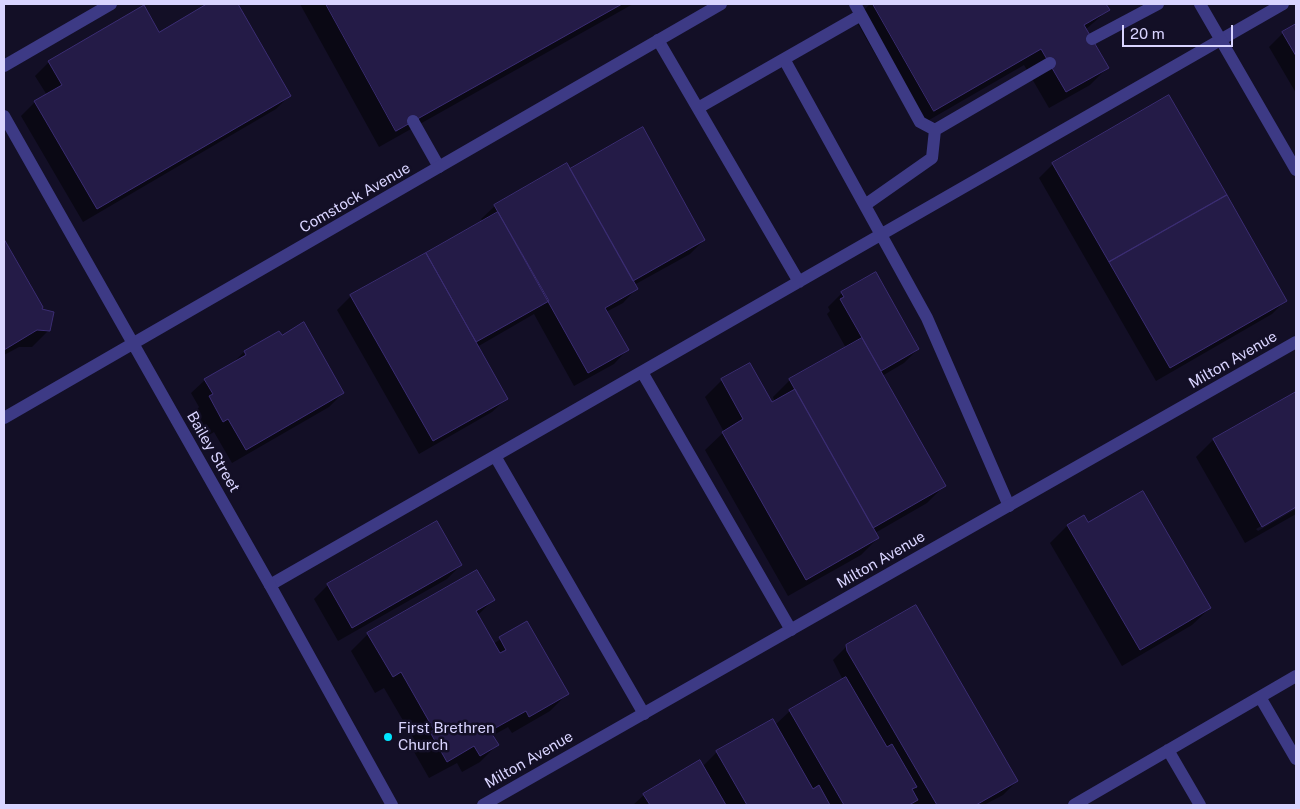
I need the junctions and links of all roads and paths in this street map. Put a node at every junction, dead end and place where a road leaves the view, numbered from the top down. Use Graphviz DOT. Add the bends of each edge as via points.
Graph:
graph roads {
  1 [pos="111,4"];
  2 [pos="721,4"];
  3 [pos="1158,4"];
  4 [pos="1200,4"];
  5 [pos="1283,4"];
  6 [pos="858,9"];
  7 [pos="1092,39"];
  8 [pos="658,40"];
  9 [pos="1221,40"];
  10 [pos="784,59"];
  11 [pos="1050,64"];
  12 [pos="4,66"];
  13 [pos="698,108"];
  14 [pos="4,116"];
  15 [pos="413,121"];
  16 [pos="935,130"];
  17 [pos="439,167"];
  18 [pos="1296,170"];
  19 [pos="865,205"];
  20 [pos="881,234"];
  21 [pos="798,282"];
  22 [pos="1296,342"];
  23 [pos="133,346"];
  24 [pos="642,372"];
  25 [pos="4,418"];
  26 [pos="495,456"];
  27 [pos="1009,506"];
  28 [pos="270,585"];
  29 [pos="791,630"];
  30 [pos="1296,676"];
  31 [pos="1260,697"];
  32 [pos="644,714"];
  33 [pos="1168,750"];
  34 [pos="1296,759"];
  35 [pos="392,805"];
  36 [pos="483,805"];
  37 [pos="1074,805"];
  38 [pos="1200,805"];
  1 -- 12 [label="street"];
  2 -- 8 [label="street, Comstock Avenue"];
  3 -- 7 [label="street"];
  4 -- 9 [label="street"];
  5 -- 9 [label="street"];
  6 -- 10 [label="street"];
  6 -- 16 [label="street" via="920,122"];
  8 -- 13 [label="street"];
  8 -- 17 [label="street, Comstock Avenue"];
  9 -- 18 [label="street"];
  9 -- 20 [label="street"];
  10 -- 13 [label="street"];
  10 -- 19 [label="street"];
  11 -- 16 [label="street"];
  13 -- 21 [label="street"];
  14 -- 23 [label="street, Bailey Street"];
  15 -- 17 [label="street"];
  16 -- 19 [label="street" via="932,158"];
  17 -- 23 [label="street, Comstock Avenue"];
  19 -- 20 [label="street"];
  20 -- 21 [label="street"];
  20 -- 27 [label="street" via="927,318"];
  21 -- 24 [label="street"];
  22 -- 27 [label="street, Milton Avenue"];
  23 -- 25 [label="street, Comstock Avenue"];
  23 -- 28 [label="street, Bailey Street"];
  24 -- 26 [label="street"];
  24 -- 29 [label="street"];
  26 -- 28 [label="street"];
  26 -- 32 [label="street"];
  27 -- 29 [label="street, Milton Avenue"];
  28 -- 35 [label="street, Bailey Street"];
  29 -- 32 [label="street, Milton Avenue"];
  30 -- 31 [label="street"];
  31 -- 33 [label="street"];
  31 -- 34 [label="street"];
  32 -- 36 [label="street, Milton Avenue"];
  33 -- 37 [label="street"];
  33 -- 38 [label="street"];
}
